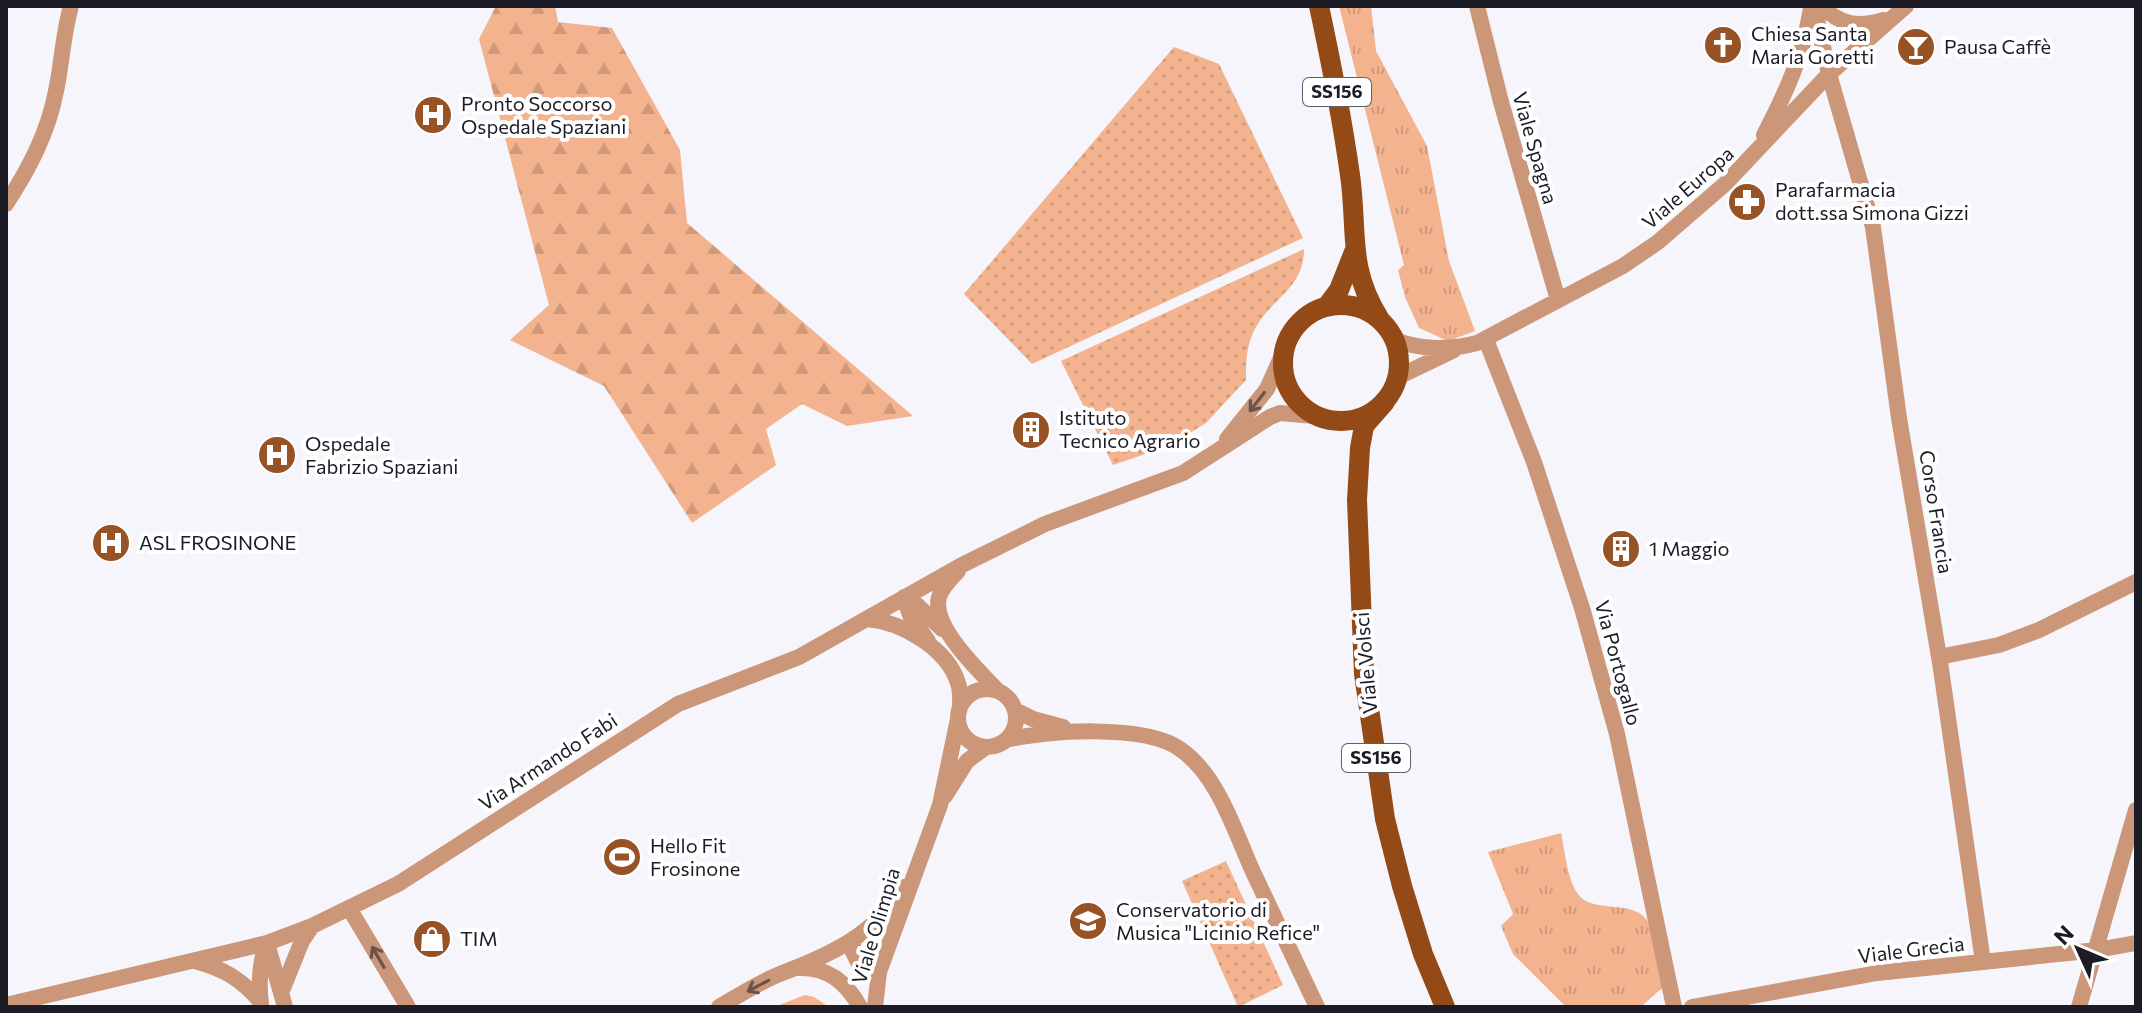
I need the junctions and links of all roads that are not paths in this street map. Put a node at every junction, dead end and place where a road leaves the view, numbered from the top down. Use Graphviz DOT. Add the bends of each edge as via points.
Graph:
graph roads {
  1 [pos="71,6"];
  2 [pos="1319,6"];
  3 [pos="1477,6"];
  4 [pos="1813,6"];
  5 [pos="1821,6"];
  6 [pos="1896,11"];
  7 [pos="1829,74"];
  8 [pos="1754,156"];
  9 [pos="6,204"];
  10 [pos="1355,248"];
  11 [pos="1558,300"];
  12 [pos="1327,306"];
  13 [pos="1379,318"];
  14 [pos="1395,340"];
  15 [pos="1486,340"];
  16 [pos="1459,347"];
  17 [pos="1284,351"];
  18 [pos="1398,377"];
  19 [pos="1385,402"];
  20 [pos="1324,418"];
  21 [pos="1220,447"];
  22 [pos="1357,500"];
  23 [pos="962,565"];
  24 [pos="2136,582"];
  25 [pos="904,597"];
  26 [pos="867,619"];
  27 [pos="950,637"];
  28 [pos="935,650"];
  29 [pos="1939,657"];
  30 [pos="998,691"];
  31 [pos="1015,710"];
  32 [pos="959,715"];
  33 [pos="1084,732"];
  34 [pos="1006,740"];
  35 [pos="986,747"];
  36 [pos="940,805"];
  37 [pos="2136,810"];
  38 [pos="919,857"];
  39 [pos="349,908"];
  40 [pos="312,926"];
  41 [pos="854,939"];
  42 [pos="267,943"];
  43 [pos="2136,943"];
  44 [pos="2097,950"];
  45 [pos="192,960"];
  46 [pos="1983,962"];
  47 [pos="881,966"];
  48 [pos="798,968"];
  49 [pos="283,1000"];
  50 [pos="36,1002"];
  51 [pos="9,1003"];
  52 [pos="261,1004"];
  53 [pos="408,1007"];
  54 [pos="719,1007"];
  55 [pos="860,1007"];
  56 [pos="875,1007"];
  57 [pos="1317,1007"];
  58 [pos="1445,1007"];
  59 [pos="1674,1007"];
  60 [pos="1692,1007"];
  61 [pos="2079,1007"];
  1 -- 9 [label="street" via="41,143"];
  2 -- 10 [label="main road, SS156" via="1350,180"];
  3 -- 11 [label="street, Viale Spagna"];
  4 -- 7 [label="street, Corso Francia"];
  4 -- 8 [label="street" via="1793,72"];
  5 -- 6 [label="street" via="1853,26"];
  6 -- 7 [label="street, Viale Europa"];
  7 -- 8 [label="street, Viale Europa"];
  7 -- 29 [label="street, Corso Francia" via="1873,227"];
  8 -- 11 [label="street, Viale Europa" via="1658,242"];
  10 -- 12 [label="main road, SS156" via="1344,280"];
  10 -- 13 [label="main road, SS156" via="1364,295"];
  11 -- 15 [label="street, Viale Europa"];
  12 -- 13 [label="main road" via="1355,306"];
  12 -- 17 [label="main road, SS156" via="1299,323"];
  13 -- 14 [label="main road, SS156"];
  14 -- 16 [label="street" via="1412,346"];
  14 -- 18 [label="main road"];
  15 -- 16 [label="street, Viale Europa"];
  15 -- 59 [label="street, Via Portogallo" via="1534,462 1582,608 1617,734"];
  16 -- 18 [label="street"];
  17 -- 20 [label="main road, Viale Volsci / SS156" via="1288,388"];
  17 -- 21 [label="street, one-way" via="1267,389"];
  18 -- 19 [label="main road, Viale Volsci / SS156"];
  19 -- 20 [label="main road" via="1362,418"];
  19 -- 22 [label="main road, Viale Volsci / SS156" via="1364,426"];
  20 -- 21 [label="street" via="1280,413"];
  20 -- 22 [label="main road, Viale Volsci / SS156" via="1346,441"];
  21 -- 23 [label="street, Via Armando Fabi" via="1183,473 1037,528"];
  22 -- 58 [label="main road, Viale Volsci / SS156" via="1364,674 1385,819 1419,940"];
  23 -- 25 [label="street, Via Armando Fabi"];
  23 -- 27 [label="street" via="939,598 938,612"];
  24 -- 29 [label="street" via="2039,630 1999,645"];
  25 -- 26 [label="street, Via Armando Fabi"];
  25 -- 27 [label="street"];
  25 -- 28 [label="street"];
  26 -- 28 [label="street, Viale Olimpia" via="895,625"];
  26 -- 39 [label="street, Via Armando Fabi" via="799,657 669,709 398,884"];
  27 -- 30 [label="street"];
  28 -- 32 [label="street, Viale Olimpia" via="959,683"];
  29 -- 46 [label="street, Corso Francia"];
  30 -- 31 [label="street"];
  30 -- 32 [label="street" via="974,692 962,703"];
  31 -- 33 [label="street"];
  31 -- 34 [label="street" via="1015,727"];
  32 -- 35 [label="street" via="964,735"];
  32 -- 36 [label="street, Viale Olimpia"];
  33 -- 34 [label="street"];
  33 -- 57 [label="street" via="1159,739 1197,765 1215,790"];
  34 -- 35 [label="street"];
  35 -- 36 [label="street, Viale Olimpia" via="967,761"];
  36 -- 38 [label="street, Viale Olimpia"];
  37 -- 44 [label="street"];
  38 -- 41 [label="street, Viale Olimpia" via="893,905"];
  38 -- 47 [label="street, Viale Olimpia"];
  39 -- 40 [label="street, Via Armando Fabi"];
  53 -- 39 [label="street, one-way"];
  40 -- 42 [label="street, Via Armando Fabi"];
  40 -- 49 [label="street"];
  41 -- 47 [label="street" via="853,955 859,964"];
  41 -- 48 [label="street, Viale Olimpia"];
  42 -- 45 [label="street, Via Armando Fabi"];
  42 -- 49 [label="street"];
  42 -- 52 [label="street" via="261,962"];
  43 -- 44 [label="street, Viale Grecia"];
  44 -- 46 [label="street, Viale Grecia"];
  44 -- 61 [label="street"];
  45 -- 50 [label="street, Via Armando Fabi"];
  45 -- 52 [label="street" via="231,973"];
  46 -- 60 [label="street, Viale Grecia" via="1877,973"];
  47 -- 56 [label="street, Viale Olimpia"];
  48 -- 54 [label="street, Viale Olimpia, one-way"];
  48 -- 55 [label="street, Viale Olimpia" via="836,977"];
  50 -- 51 [label="street, Via Armando Fabi"];
}
